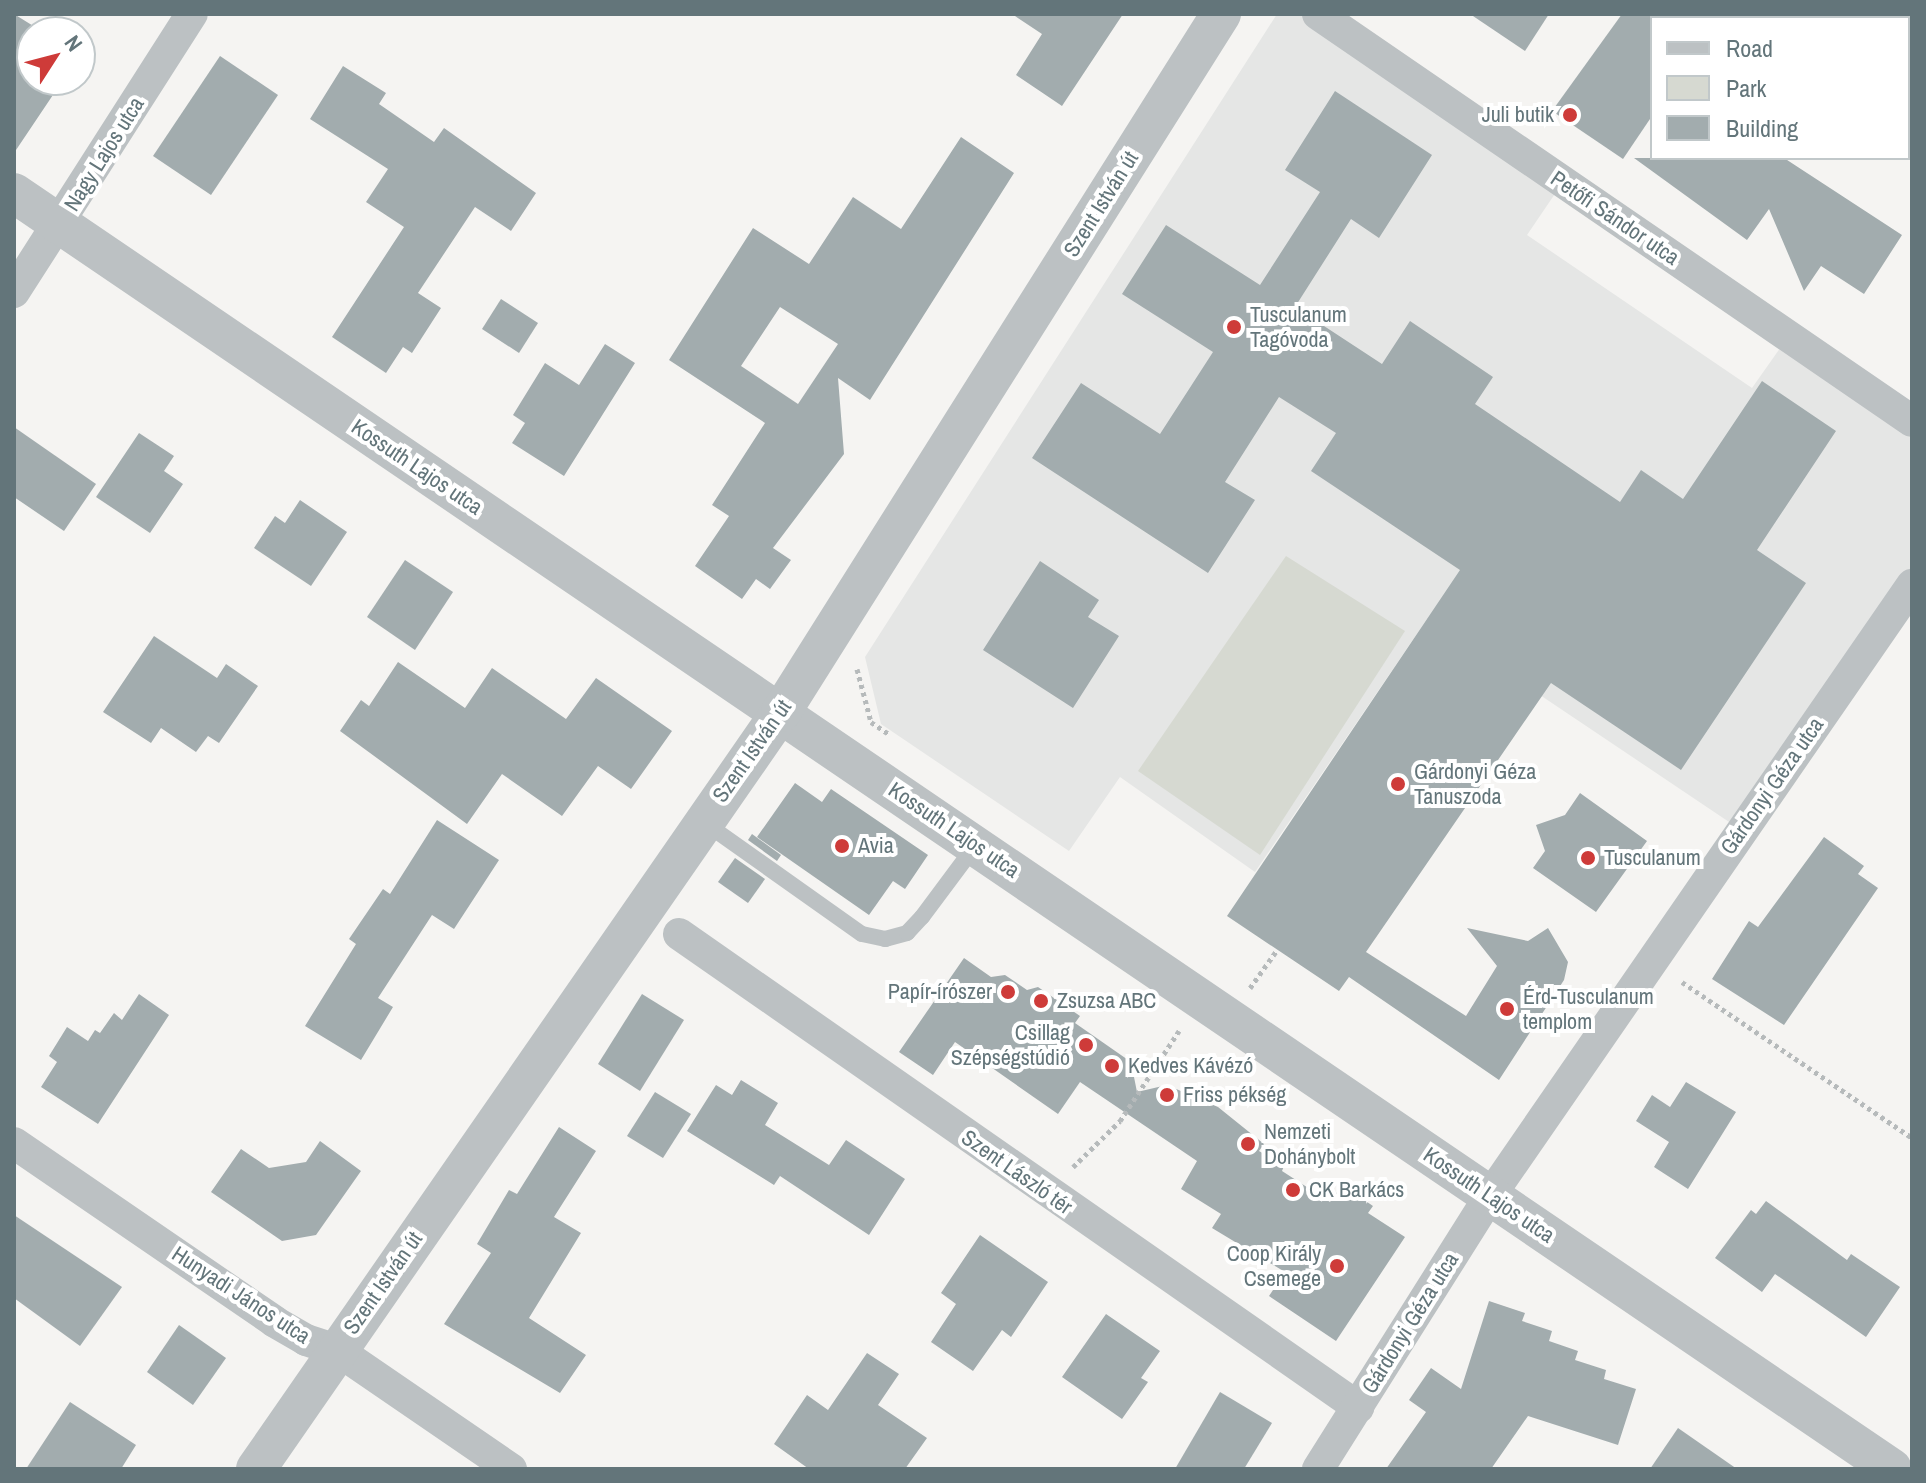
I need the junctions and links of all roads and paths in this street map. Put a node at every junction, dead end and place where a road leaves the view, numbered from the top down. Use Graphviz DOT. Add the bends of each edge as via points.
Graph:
graph roads {
  1 [pos="192,14"];
  2 [pos="1221,14"];
  3 [pos="1318,14"];
  4 [pos="14,193"];
  5 [pos="59,225"];
  6 [pos="14,292"];
  7 [pos="1912,421"];
  8 [pos="1912,585"];
  9 [pos="856,663"];
  10 [pos="781,712"];
  11 [pos="897,740"];
  12 [pos="702,821"];
  13 [pos="976,845"];
  14 [pos="679,934"];
  15 [pos="1237,979"];
  16 [pos="1699,993"];
  17 [pos="1199,997"];
  18 [pos="1263,997"];
  19 [pos="1912,1138"];
  20 [pos="14,1143"];
  21 [pos="1044,1190"];
  22 [pos="1490,1196"];
  23 [pos="337,1350"];
  24 [pos="1358,1407"];
  25 [pos="256,1469"];
  26 [pos="511,1469"];
  27 [pos="1318,1469"];
  28 [pos="1892,1469"];
  1 -- 5 [label="street, Nagy Lajos utca"];
  2 -- 10 [label="street, Szent István út"];
  3 -- 7 [label="street, Petőfi Sándor utca"];
  4 -- 5 [label="street, Kossuth Lajos utca"];
  5 -- 6 [label="street, Nagy Lajos utca"];
  5 -- 10 [label="street, Kossuth Lajos utca"];
  8 -- 22 [label="street, Gárdonyi Géza utca"];
  9 -- 11 [label="path" via="871,722"];
  10 -- 12 [label="street, Szent István út"];
  10 -- 13 [label="street, Kossuth Lajos utca"];
  12 -- 13 [label="lane" via="862,934 885,939 907,933"];
  12 -- 23 [label="street, Szent István út"];
  13 -- 17 [label="street, Kossuth Lajos utca"];
  14 -- 21 [label="street, Szent László tér"];
  15 -- 18 [label="path"];
  16 -- 19 [label="path"];
  17 -- 21 [label="path" via="1120,1121"];
  17 -- 22 [label="street, Kossuth Lajos utca"];
  20 -- 23 [label="street, Hunyadi János utca" via="275,1322"];
  21 -- 24 [label="street, Szent László tér"];
  22 -- 24 [label="street, Gárdonyi Géza utca"];
  22 -- 28 [label="street, Kossuth Lajos utca"];
  23 -- 25 [label="street, Szent István út"];
  23 -- 26 [label="street, Hunyadi János utca"];
  24 -- 27 [label="street, Gárdonyi Géza utca"];
}
